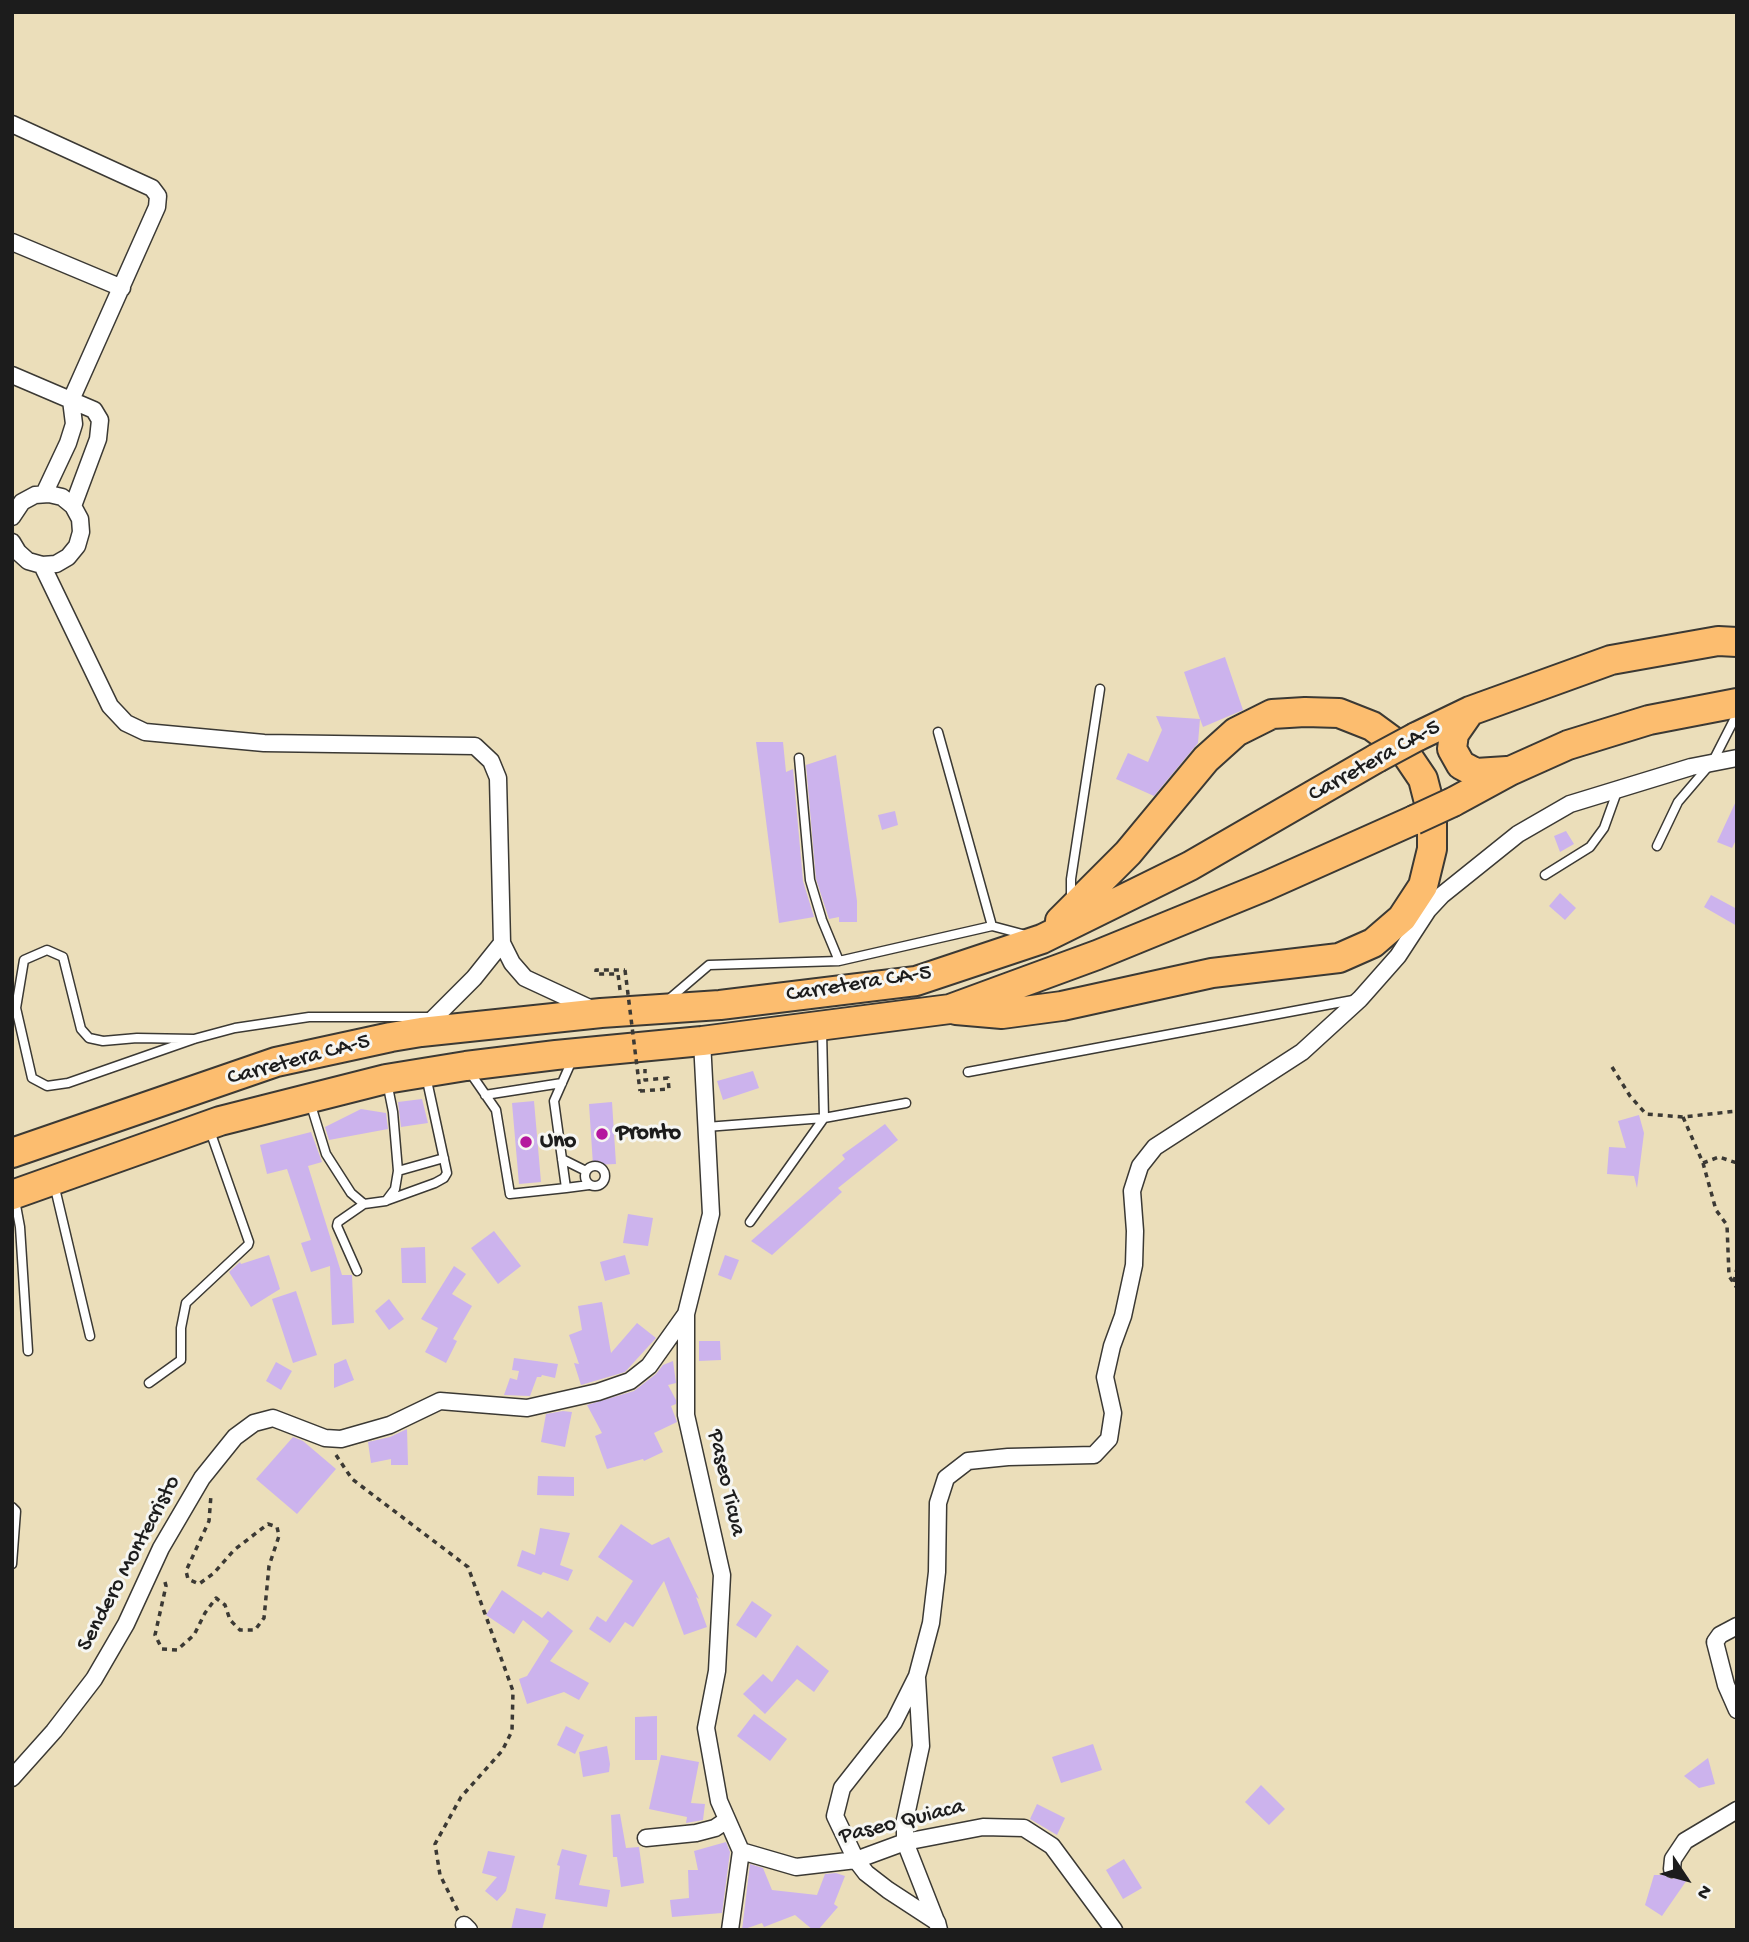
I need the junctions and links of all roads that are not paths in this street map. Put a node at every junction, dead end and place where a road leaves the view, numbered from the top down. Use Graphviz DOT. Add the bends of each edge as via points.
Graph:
graph roads {
  1 [pos="12,124"];
  2 [pos="12,242"];
  3 [pos="121,288"];
  4 [pos="12,375"];
  5 [pos="71,400"];
  6 [pos="44,494"];
  7 [pos="73,506"];
  8 [pos="12,517"];
  9 [pos="12,542"];
  10 [pos="42,565"];
  11 [pos="1737,642"];
  12 [pos="1100,689"];
  13 [pos="1737,703"];
  14 [pos="1470,710"];
  15 [pos="1737,714"];
  16 [pos="938,732"];
  17 [pos="799,758"];
  18 [pos="1737,758"];
  19 [pos="1713,761"];
  20 [pos="1510,771"];
  21 [pos="1618,789"];
  22 [pos="1657,846"];
  23 [pos="1426,872"];
  24 [pos="1545,874"];
  25 [pos="1458,881"];
  26 [pos="1070,911"];
  27 [pos="992,926"];
  28 [pos="1042,939"];
  29 [pos="502,943"];
  30 [pos="839,961"];
  31 [pos="1360,999"];
  32 [pos="950,1009"];
  33 [pos="658,1010"];
  34 [pos="601,1013"];
  35 [pos="428,1024"];
  36 [pos="822,1025"];
  37 [pos="194,1039"];
  38 [pos="702,1041"];
  39 [pos="576,1053"];
  40 [pos="466,1066"];
  41 [pos="968,1072"];
  42 [pos="425,1073"];
  43 [pos="386,1079"];
  44 [pos="562,1083"];
  45 [pos="485,1095"];
  46 [pos="309,1098"];
  47 [pos="906,1103"];
  48 [pos="824,1118"];
  49 [pos="207,1126"];
  50 [pos="706,1127"];
  51 [pos="12,1153"];
  52 [pos="444,1158"];
  53 [pos="562,1159"];
  54 [pos="398,1171"];
  55 [pos="586,1171"];
  56 [pos="54,1181"];
  57 [pos="589,1185"];
  58 [pos="566,1188"];
  59 [pos="13,1194"];
  60 [pos="386,1201"];
  61 [pos="364,1204"];
  62 [pos="750,1222"];
  63 [pos="357,1271"];
  64 [pos="686,1314"];
  65 [pos="90,1336"];
  66 [pos="28,1351"];
  67 [pos="149,1383"];
  68 [pos="12,1507"];
  69 [pos="12,1564"];
  70 [pos="1737,1626"];
  71 [pos="917,1675"];
  72 [pos="1737,1710"];
  73 [pos="12,1778"];
  74 [pos="1737,1810"];
  75 [pos="727,1820"];
  76 [pos="646,1838"];
  77 [pos="905,1842"];
  78 [pos="741,1851"];
  79 [pos="856,1860"];
  80 [pos="1672,1869"];
  81 [pos="938,1926"];
  82 [pos="730,1930"];
  83 [pos="1114,1930"];
  1 -- 3 [label="street" via="152,188 158,196"];
  2 -- 3 [label="street"];
  3 -- 5 [label="street"];
  4 -- 5 [label="street"];
  5 -- 6 [label="street" via="74,424"];
  5 -- 7 [label="street" via="94,410 100,420 98,439"];
  6 -- 7 [label="street" via="62,497"];
  6 -- 8 [label="street" via="22,502"];
  7 -- 10 [label="street" via="81,526 78,546 56,564"];
  9 -- 10 [label="street" via="28,561"];
  10 -- 29 [label="street" via="110,706 126,723 145,732 264,743 475,746 491,761 498,778"];
  11 -- 14 [label="highway, Carretera CA-5" via="1718,641 1611,660"];
  12 -- 26 [label="lane"];
  13 -- 20 [label="highway, Carretera CA-5" via="1638,724 1568,745"];
  14 -- 20 [label="highway" via="1454,734 1452,749 1461,765 1476,772"];
  14 -- 28 [label="highway, Carretera CA-5, bridge" via="1190,866"];
  15 -- 19 [label="lane"];
  16 -- 27 [label="lane"];
  17 -- 30 [label="lane" via="810,880"];
  18 -- 19 [label="street"];
  19 -- 21 [label="street"];
  19 -- 22 [label="lane" via="1678,802"];
  20 -- 32 [label="highway, Carretera CA-5, bridge" via="1453,802 1266,886"];
  21 -- 24 [label="lane" via="1604,828 1590,847"];
  21 -- 25 [label="street" via="1570,804 1518,834"];
  23 -- 25 [label="street"];
  23 -- 26 [label="highway" via="1432,849 1432,814 1423,779 1402,748 1371,726 1339,713 1272,714 1236,732 1206,759 1128,853"];
  23 -- 32 [label="highway" via="1423,886 1402,918 1373,943 1339,958 1212,973 1062,1006 1002,1014"];
  25 -- 31 [label="street" via="1428,910 1398,956"];
  26 -- 28 [label="highway"];
  27 -- 28 [label="lane"];
  27 -- 30 [label="lane"];
  28 -- 33 [label="highway, Carretera CA-5" via="916,981"];
  29 -- 34 [label="street" via="525,978"];
  29 -- 35 [label="street"];
  30 -- 33 [label="lane" via="709,965"];
  31 -- 41 [label="lane"];
  31 -- 71 [label="street" via="1302,1052 1155,1147 1140,1166 1132,1191 1134,1265 1105,1377 1113,1413 1109,1439 1094,1455 968,1461 946,1478 938,1503 931,1623"];
  32 -- 36 [label="highway, Carretera CA-5"];
  33 -- 34 [label="highway, Carretera CA-5"];
  34 -- 35 [label="highway, Carretera CA-5"];
  35 -- 37 [label="lane" via="309,1017"];
  35 -- 51 [label="highway, Carretera CA-5" via="276,1062"];
  36 -- 38 [label="highway, Carretera CA-5"];
  36 -- 48 [label="lane"];
  37 -- 37 [label="lane" via="89,1038 81,1029 64,957 47,950 24,960 16,1008 32,1078 47,1086 68,1083"];
  38 -- 39 [label="highway, Carretera CA-5"];
  38 -- 50 [label="street, Paseo Ticua"];
  39 -- 40 [label="highway, Carretera CA-5"];
  39 -- 44 [label="lane"];
  40 -- 42 [label="highway, Carretera CA-5"];
  40 -- 45 [label="lane"];
  42 -- 43 [label="highway, Carretera CA-5"];
  42 -- 52 [label="lane"];
  43 -- 46 [label="highway, Carretera CA-5"];
  43 -- 54 [label="lane"];
  44 -- 45 [label="lane"];
  44 -- 53 [label="lane" via="554,1101"];
  45 -- 58 [label="lane" via="496,1110 510,1194"];
  46 -- 49 [label="highway, Carretera CA-5"];
  46 -- 61 [label="lane" via="326,1154 351,1194"];
  47 -- 48 [label="lane"];
  48 -- 50 [label="lane"];
  48 -- 62 [label="lane"];
  49 -- 56 [label="highway, Carretera CA-5"];
  49 -- 67 [label="lane" via="249,1242 186,1303 181,1360"];
  50 -- 64 [label="street, Paseo Ticua" via="711,1214"];
  52 -- 54 [label="lane"];
  52 -- 60 [label="lane" via="444,1178"];
  53 -- 55 [label="lane"];
  53 -- 58 [label="lane"];
  54 -- 60 [label="lane" via="395,1189"];
  55 -- 57 [label="lane"];
  55 -- 57 [label="lane" via="595,1166 606,1177 600,1186"];
  56 -- 59 [label="highway, Carretera CA-5"];
  56 -- 65 [label="lane"];
  57 -- 58 [label="lane"];
  59 -- 66 [label="lane" via="20,1227"];
  60 -- 61 [label="lane"];
  61 -- 63 [label="lane" via="337,1227"];
  64 -- 73 [label="street, Sendero Montecristo" via="649,1366 629,1381 598,1392 527,1408 440,1401 358,1435 325,1438 273,1418 254,1423 234,1437 202,1478 94,1679"];
  64 -- 75 [label="street, Paseo Ticua" via="686,1415 722,1575 718,1671 706,1728 719,1801"];
  68 -- 69 [label="lane" via="16,1511"];
  70 -- 72 [label="street" via="1715,1642"];
  71 -- 77 [label="street" via="921,1746 905,1820"];
  71 -- 79 [label="street" via="894,1722 842,1788 835,1816"];
  74 -- 80 [label="street" via="1685,1841"];
  75 -- 76 [label="street" via="696,1833"];
  75 -- 78 [label="street, Paseo Ticua"];
  77 -- 79 [label="street, Paseo Quiaca"];
  77 -- 81 [label="street"];
  77 -- 83 [label="street, Paseo Quiaca" via="983,1827 1024,1828 1052,1846"];
  78 -- 79 [label="street, Paseo Quiaca" via="796,1867"];
  78 -- 82 [label="street"];
  79 -- 81 [label="street"];
}
